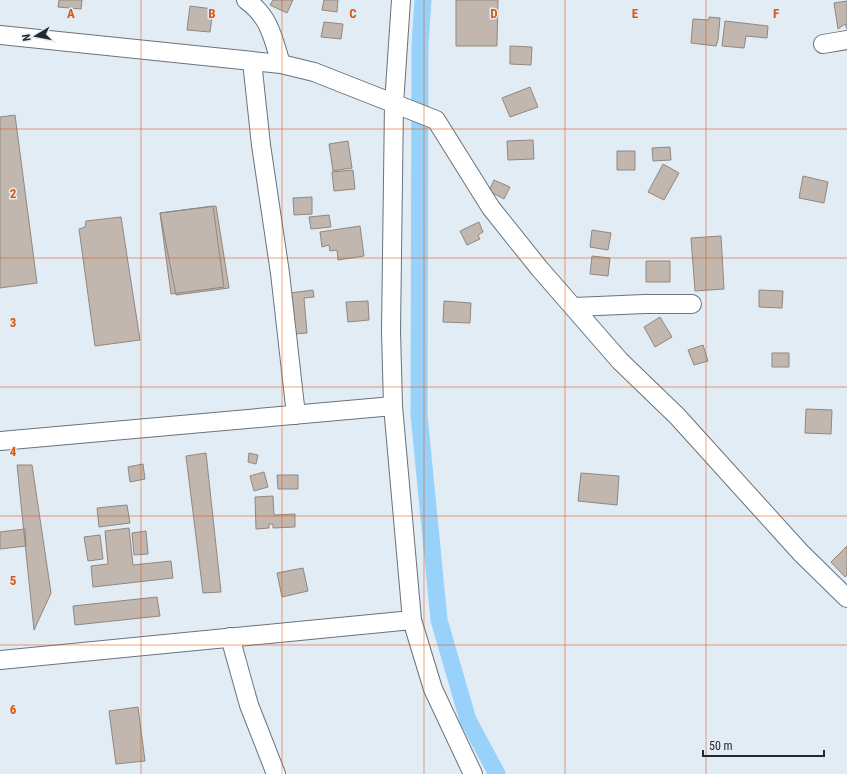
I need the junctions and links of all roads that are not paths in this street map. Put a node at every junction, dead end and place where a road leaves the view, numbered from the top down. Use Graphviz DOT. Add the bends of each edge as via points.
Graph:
graph roads {
  1 [pos="246,0"];
  2 [pos="401,0"];
  3 [pos="0,35"];
  4 [pos="847,40"];
  5 [pos="823,44"];
  6 [pos="252,61"];
  7 [pos="281,64"];
  8 [pos="395,104"];
  9 [pos="692,304"];
  10 [pos="574,307"];
  11 [pos="393,406"];
  12 [pos="296,415"];
  13 [pos="0,441"];
  14 [pos="847,598"];
  15 [pos="412,620"];
  16 [pos="230,637"];
  17 [pos="0,660"];
  18 [pos="276,774"];
  19 [pos="473,774"];
  1 -- 7 [label="street" via="259,11 269,25"];
  2 -- 8 [label="street"];
  3 -- 6 [label="street"];
  4 -- 5 [label="street"];
  6 -- 7 [label="street"];
  6 -- 12 [label="street"];
  7 -- 8 [label="street" via="314,72"];
  8 -- 10 [label="street" via="436,120 491,208"];
  8 -- 11 [label="street" via="391,324"];
  9 -- 10 [label="street"];
  10 -- 14 [label="street" via="620,360 677,416 801,553"];
  11 -- 12 [label="street"];
  11 -- 15 [label="street"];
  12 -- 13 [label="street"];
  15 -- 16 [label="street"];
  15 -- 19 [label="street" via="433,689"];
  16 -- 17 [label="street"];
  16 -- 18 [label="street" via="249,705"];
}
